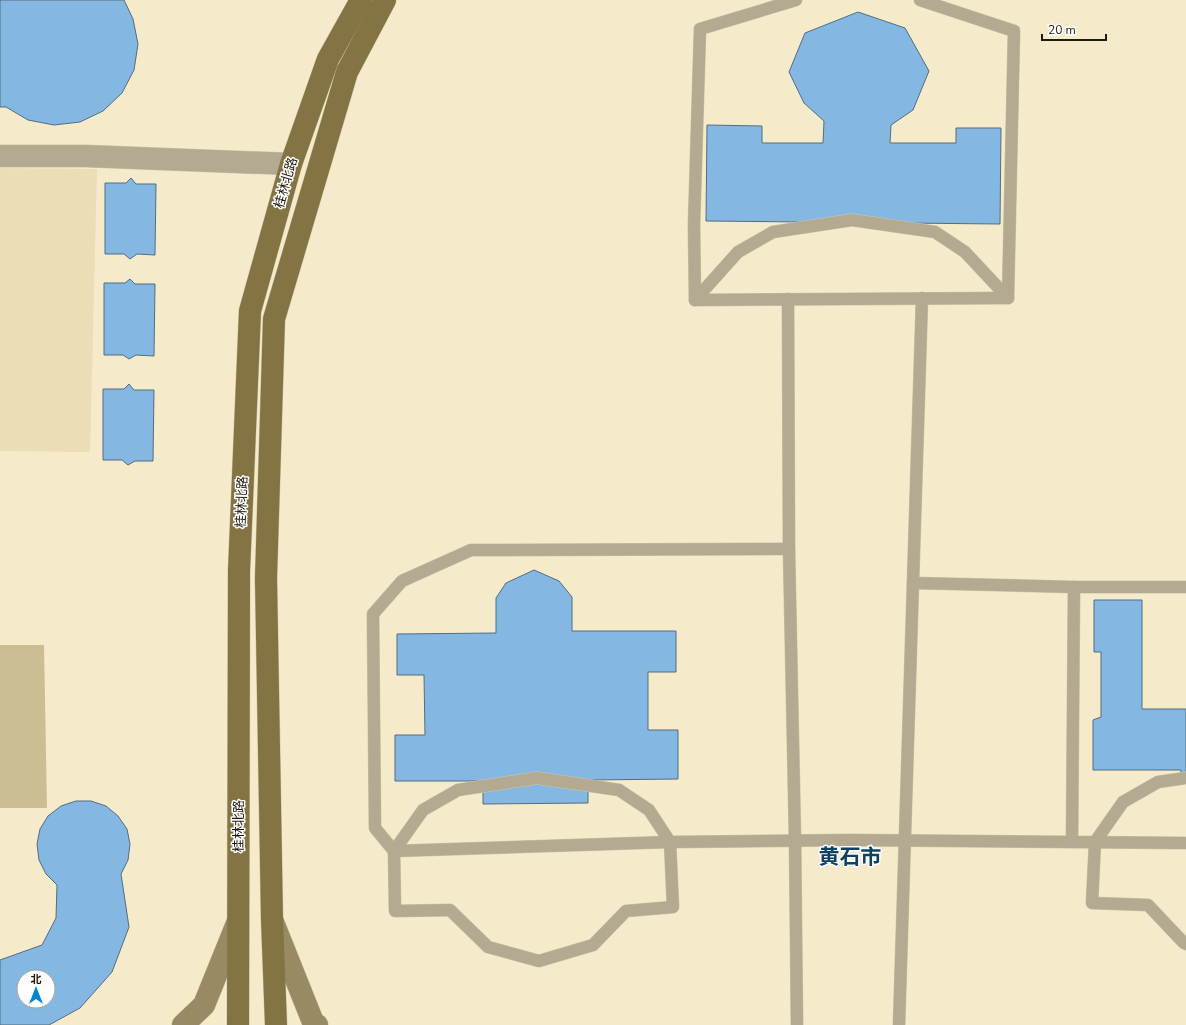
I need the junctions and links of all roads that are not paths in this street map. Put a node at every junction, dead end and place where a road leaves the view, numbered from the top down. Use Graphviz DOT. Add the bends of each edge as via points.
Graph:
graph roads {
  1 [pos="361,0"];
  2 [pos="385,0"];
  3 [pos="796,0"];
  4 [pos="920,0"];
  5 [pos="0,156"];
  6 [pos="291,164"];
  7 [pos="922,298"];
  8 [pos="1008,298"];
  9 [pos="788,299"];
  10 [pos="695,300"];
  11 [pos="789,549"];
  12 [pos="913,583"];
  13 [pos="1186,586"];
  14 [pos="1074,587"];
  15 [pos="1186,778"];
  16 [pos="795,840"];
  17 [pos="905,840"];
  18 [pos="670,842"];
  19 [pos="1072,842"];
  20 [pos="1095,842"];
  21 [pos="1186,843"];
  22 [pos="394,851"];
  23 [pos="272,919"];
  24 [pos="238,920"];
  25 [pos="1186,944"];
  26 [pos="183,1025"];
  27 [pos="238,1025"];
  28 [pos="276,1025"];
  29 [pos="317,1025"];
  30 [pos="797,1025"];
  31 [pos="899,1025"];
  1 -- 6 [label="main road, 桂林北路" via="328,59"];
  2 -- 23 [label="main road, 桂林北路" via="347,72 274,319 266,578"];
  3 -- 10 [label="lane" via="700,29 694,225"];
  4 -- 8 [label="lane" via="1014,31"];
  5 -- 6 [label="street" via="86,156"];
  6 -- 24 [label="main road, 桂林北路" via="250,311 239,571"];
  7 -- 8 [label="lane"];
  7 -- 9 [label="lane"];
  7 -- 12 [label="lane"];
  8 -- 10 [label="lane" via="965,252 935,232 852,220 773,232 738,252"];
  9 -- 10 [label="lane"];
  9 -- 11 [label="lane"];
  11 -- 16 [label="lane"];
  11 -- 22 [label="lane" via="471,550 402,581 372,614 375,828"];
  12 -- 14 [label="lane"];
  12 -- 17 [label="lane"];
  13 -- 14 [label="lane"];
  14 -- 19 [label="lane"];
  15 -- 20 [label="lane" via="1158,782 1123,802"];
  16 -- 17 [label="lane"];
  16 -- 18 [label="lane"];
  16 -- 30 [label="lane"];
  17 -- 19 [label="lane"];
  17 -- 31 [label="lane"];
  18 -- 22 [label="lane"];
  18 -- 22 [label="lane" via="649,810 619,790 537,778 458,790 423,810"];
  18 -- 22 [label="lane" via="672,907 626,911 593,945 540,961 488,947 450,910 395,911"];
  19 -- 20 [label="lane"];
  20 -- 21 [label="lane"];
  20 -- 25 [label="lane" via="1092,903 1148,905"];
  23 -- 28 [label="main road, 桂林北路"];
  23 -- 29 [label="main road" via="313,1022"];
  24 -- 26 [label="main road" via="204,1005"];
  24 -- 27 [label="main road, 桂林北路"];
}
